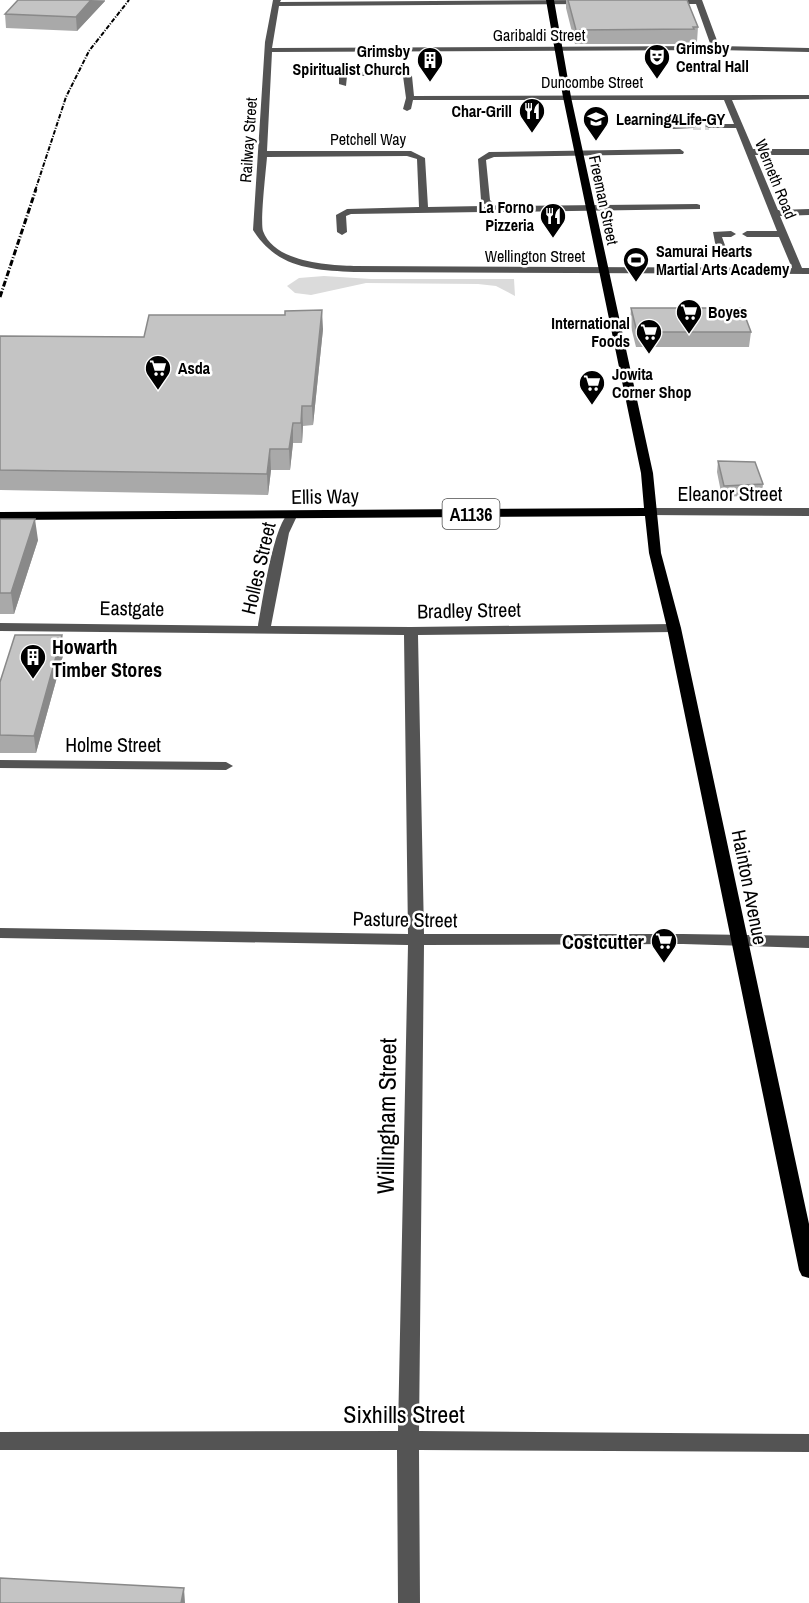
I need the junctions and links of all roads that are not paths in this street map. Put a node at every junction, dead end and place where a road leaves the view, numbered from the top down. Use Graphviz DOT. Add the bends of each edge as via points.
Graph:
graph roads {
  1 [pos="550,1"];
  2 [pos="699,1"];
  3 [pos="277,2"];
  4 [pos="596,2"];
  5 [pos="653,2"];
  6 [pos="716,48"];
  7 [pos="558,49"];
  8 [pos="269,50"];
  9 [pos="809,50"];
  10 [pos="343,84"];
  11 [pos="727,97"];
  12 [pos="410,98"];
  13 [pos="567,98"];
  14 [pos="809,98"];
  15 [pos="407,109"];
  16 [pos="670,115"];
  17 [pos="693,126"];
  18 [pos="709,126"];
  19 [pos="738,126"];
  20 [pos="578,152"];
  21 [pos="680,152"];
  22 [pos="750,152"];
  23 [pos="809,152"];
  24 [pos="262,154"];
  25 [pos="590,207"];
  26 [pos="697,207"];
  27 [pos="483,209"];
  28 [pos="424,210"];
  29 [pos="809,212"];
  30 [pos="773,213"];
  31 [pos="342,232"];
  32 [pos="731,234"];
  33 [pos="747,234"];
  34 [pos="783,234"];
  35 [pos="721,248"];
  36 [pos="297,262"];
  37 [pos="604,272"];
  38 [pos="798,272"];
  39 [pos="809,272"];
  40 [pos="651,512"];
  41 [pos="809,512"];
  42 [pos="0,516"];
  43 [pos="291,516"];
  44 [pos="0,627"];
  45 [pos="674,628"];
  46 [pos="264,629"];
  47 [pos="411,630"];
  48 [pos="0,764"];
  49 [pos="226,766"];
  50 [pos="0,933"];
  51 [pos="417,940"];
  52 [pos="739,941"];
  53 [pos="809,942"];
  54 [pos="809,1270"];
  55 [pos="0,1441"];
  56 [pos="408,1441"];
  57 [pos="809,1443"];
  58 [pos="409,1603"];
  1 -- 3 [label="street"];
  1 -- 4 [label="street"];
  1 -- 7 [label="main road, Freeman Street"];
  2 -- 5 [label="street"];
  2 -- 6 [label="street"];
  3 -- 8 [label="street, Railway Street"];
  6 -- 7 [label="street, Garibaldi Street"];
  6 -- 9 [label="street, Garibaldi Street"];
  7 -- 8 [label="street, Garibaldi Street"];
  7 -- 13 [label="main road, Freeman Street"];
  8 -- 24 [label="street, Railway Street"];
  10 -- 12 [label="street" via="343,74 404,74 408,76"];
  11 -- 13 [label="street, Duncombe Street"];
  11 -- 14 [label="street, Duncombe Street"];
  11 -- 19 [label="street, Werneth Road"];
  12 -- 13 [label="street, Duncombe Street"];
  12 -- 15 [label="street"];
  13 -- 20 [label="main road, Freeman Street"];
  16 -- 17 [label="street" via="676,129"];
  18 -- 19 [label="street"];
  19 -- 22 [label="street, Werneth Road"];
  20 -- 21 [label="street"];
  20 -- 25 [label="main road, Freeman Street"];
  20 -- 25 [label="street" via="499,153 482,159 487,203 493,208"];
  22 -- 23 [label="street"];
  22 -- 30 [label="street, Werneth Road"];
  24 -- 28 [label="street, Petchell Way" via="415,155 422,162"];
  24 -- 36 [label="street, Railway Street" via="258,230 271,247"];
  25 -- 26 [label="street"];
  25 -- 37 [label="main road, Freeman Street"];
  27 -- 28 [label="street"];
  28 -- 31 [label="street" via="350,211 341,215"];
  29 -- 30 [label="street"];
  30 -- 34 [label="street, Werneth Road"];
  32 -- 35 [label="street" via="715,233"];
  33 -- 34 [label="street"];
  34 -- 38 [label="street, Werneth Road"];
  36 -- 37 [label="street, Wellington Street" via="337,268"];
  37 -- 38 [label="street, Wellington Street"];
  37 -- 40 [label="main road, Freeman Street"];
  38 -- 39 [label="street, Wellington Street"];
  40 -- 41 [label="street, Eleanor Street"];
  40 -- 43 [label="main road, Ellis Way / A1136"];
  40 -- 45 [label="main road, Hainton Avenue" via="655,553"];
  42 -- 43 [label="main road, Ellis Way / A1136"];
  43 -- 46 [label="street, Holles Street" via="283,533"];
  44 -- 46 [label="street, Eastgate"];
  45 -- 47 [label="street, Bradley Street"];
  45 -- 52 [label="main road, Hainton Avenue"];
  46 -- 47 [label="street, Bradley Street"];
  47 -- 51 [label="street, Willingham Street"];
  48 -- 49 [label="street, Holme Street"];
  50 -- 51 [label="street, Pasture Street"];
  51 -- 52 [label="street, Pasture Street"];
  51 -- 56 [label="street, Willingham Street"];
  52 -- 53 [label="street, Pasture Street"];
  52 -- 54 [label="main road, Hainton Avenue"];
  55 -- 56 [label="street, Sixhills Street"];
  56 -- 57 [label="street, Sixhills Street"];
  56 -- 58 [label="street, Willingham Street"];
}
